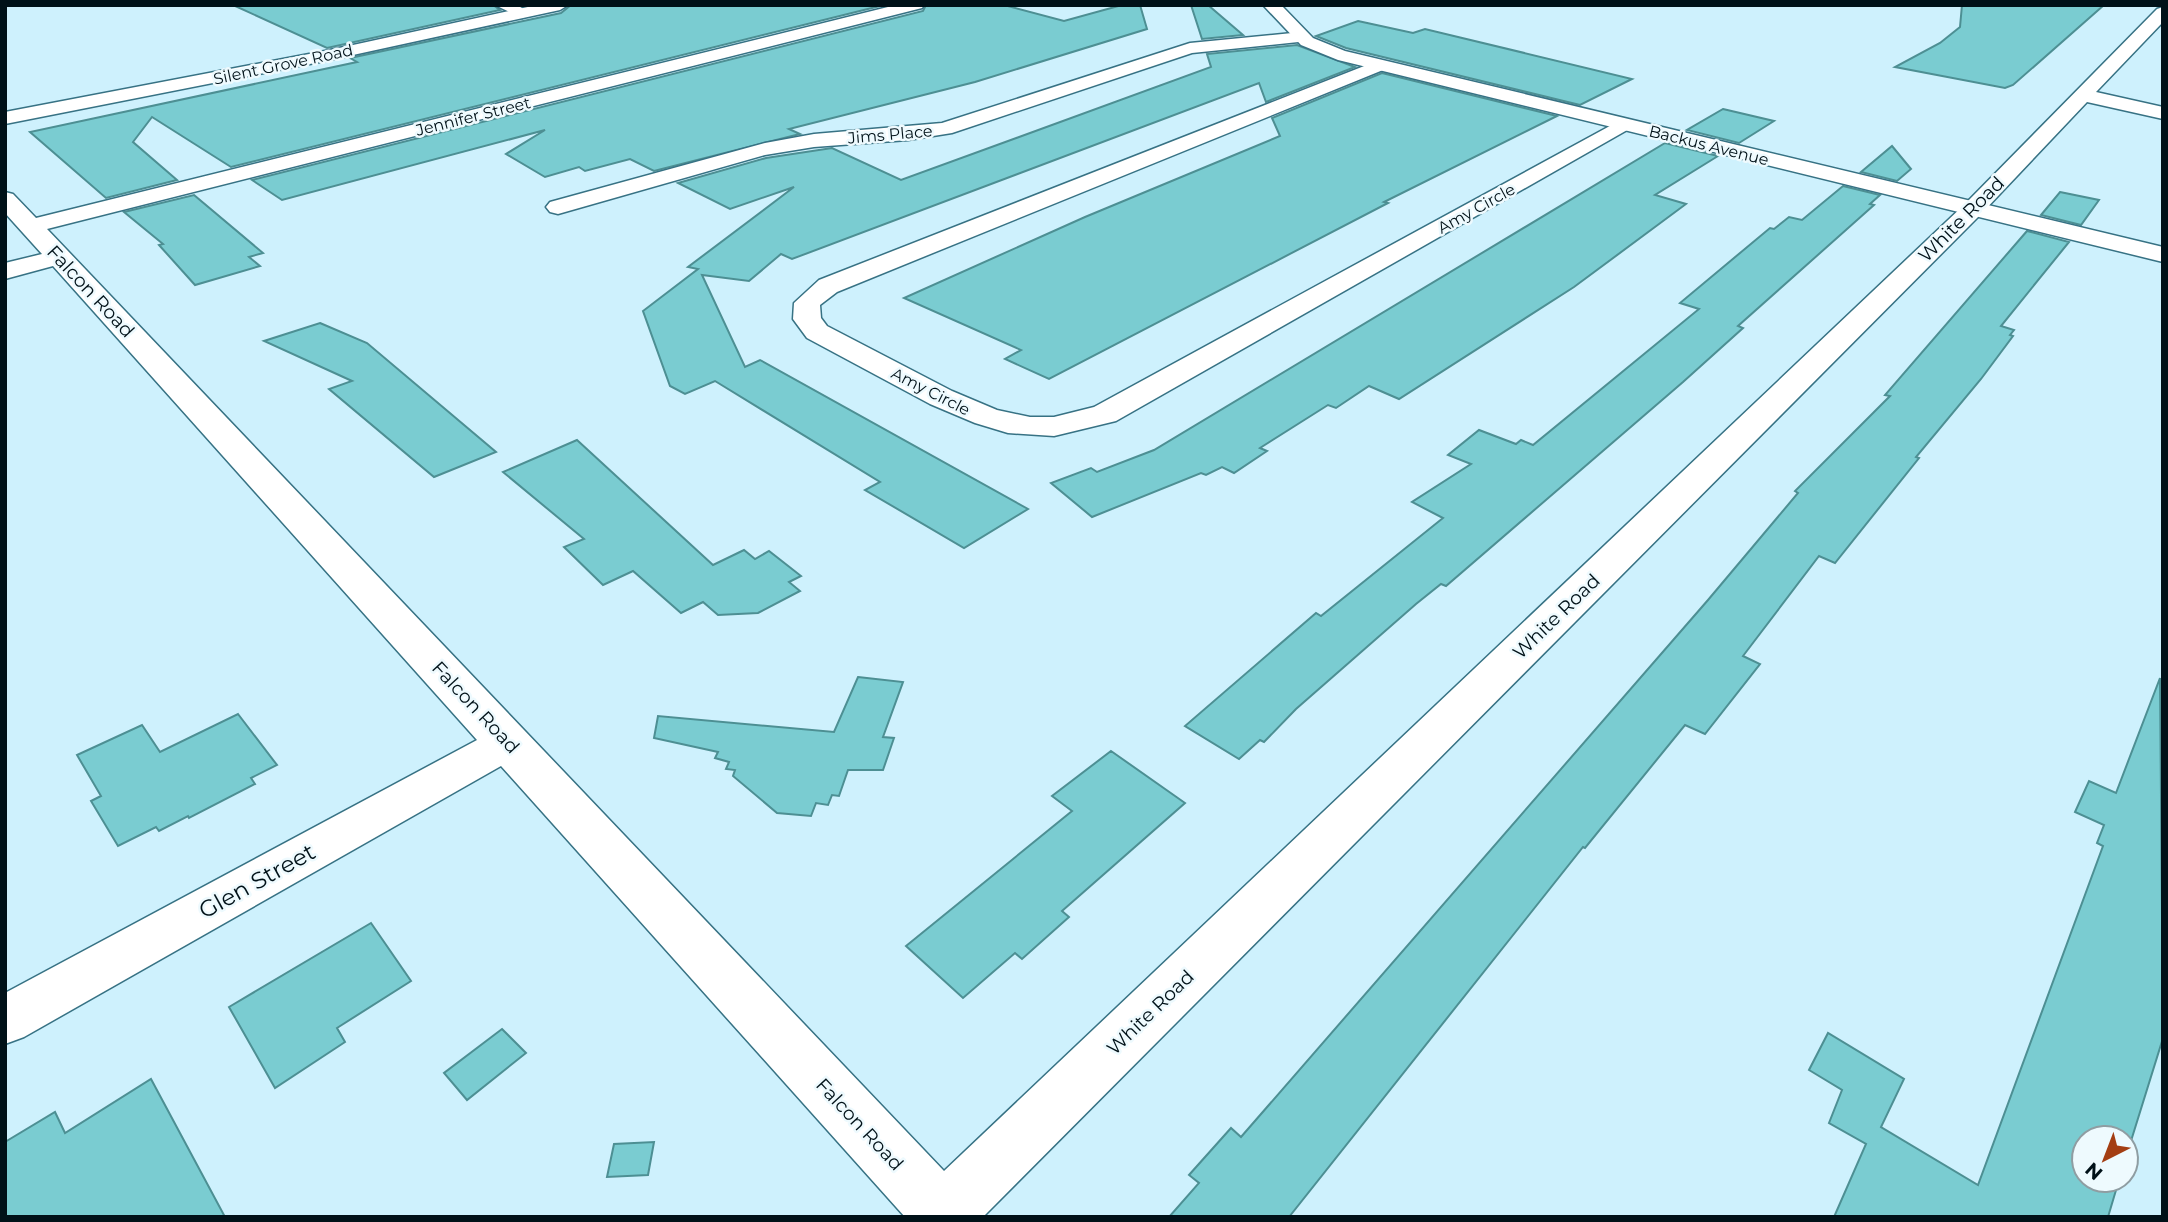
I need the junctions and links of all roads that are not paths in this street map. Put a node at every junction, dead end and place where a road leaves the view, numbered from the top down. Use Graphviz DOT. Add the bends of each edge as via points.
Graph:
graph roads {
  1 [pos="503,5"];
  2 [pos="560,5"];
  3 [pos="916,5"];
  4 [pos="1271,5"];
  5 [pos="2163,12"];
  6 [pos="522,13"];
  7 [pos="1302,37"];
  8 [pos="1377,66"];
  9 [pos="2082,95"];
  10 [pos="2163,113"];
  11 [pos="5,118"];
  12 [pos="1626,125"];
  13 [pos="558,207"];
  14 [pos="1973,209"];
  15 [pos="18,212"];
  16 [pos="2163,254"];
  17 [pos="59,257"];
  18 [pos="5,271"];
  19 [pos="509,742"];
  20 [pos="5,1020"];
  21 [pos="945,1215"];
  1 -- 6 [label="street"];
  2 -- 6 [label="street, Silent Grove Road"];
  3 -- 15 [label="street, Jennifer Street"];
  4 -- 7 [label="street, Backus Avenue"];
  5 -- 9 [label="street, White Road"];
  6 -- 11 [label="street, Silent Grove Road"];
  7 -- 8 [label="street, Backus Avenue" via="1317,47"];
  7 -- 13 [label="street, Jims Place" via="1190,48 944,129 775,147"];
  8 -- 12 [label="street, Backus Avenue"];
  8 -- 12 [label="street, Amy Circle" via="828,286 807,303 807,319 817,332 992,422 1051,428 1079,424 1105,414"];
  9 -- 10 [label="street"];
  9 -- 14 [label="street, White Road"];
  12 -- 14 [label="street, Backus Avenue"];
  14 -- 16 [label="street, Backus Avenue"];
  14 -- 21 [label="street, White Road"];
  15 -- 17 [label="street, Falcon Road"];
  17 -- 18 [label="street"];
  17 -- 19 [label="street, Falcon Road"];
  19 -- 20 [label="street, Glen Street"];
  19 -- 21 [label="street, Falcon Road"];
}
